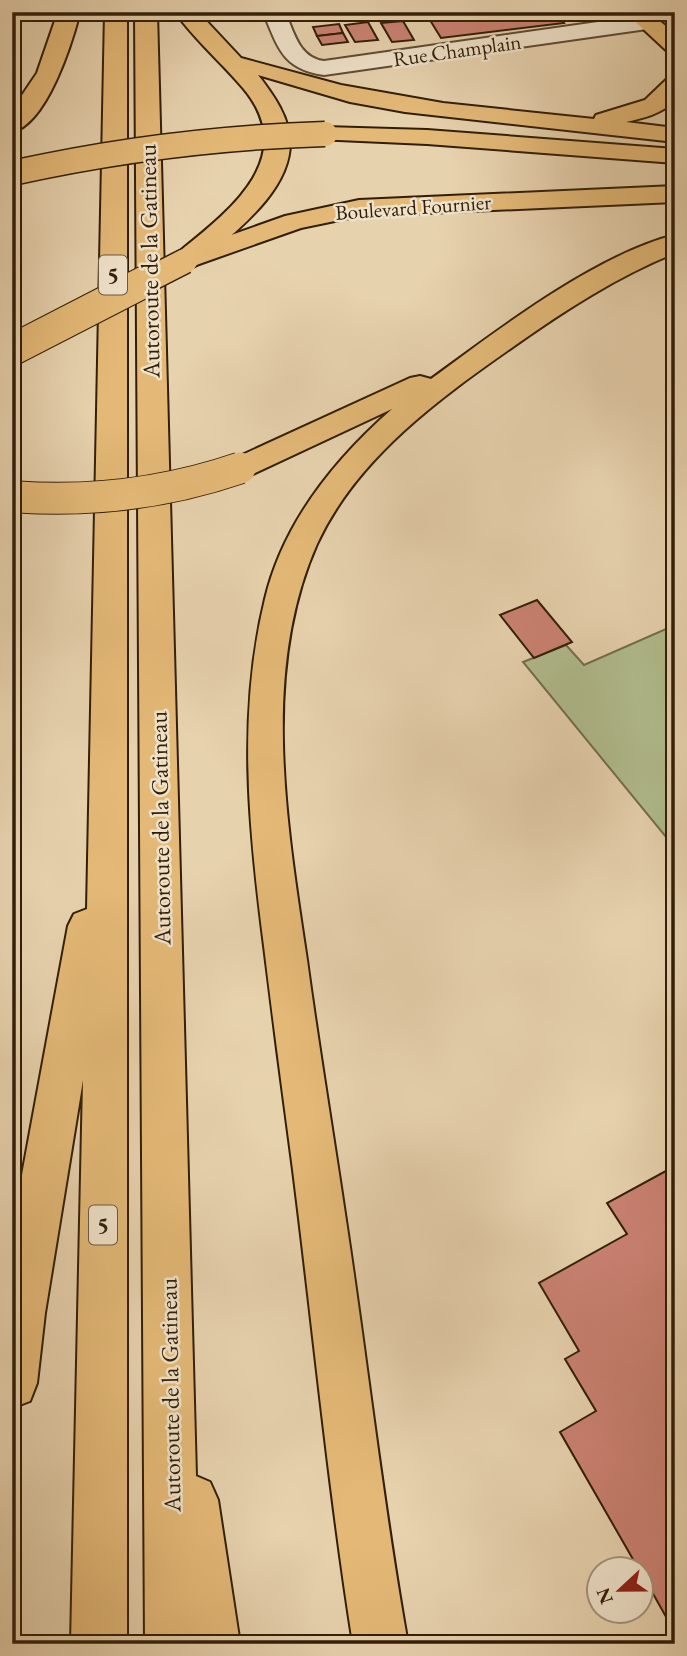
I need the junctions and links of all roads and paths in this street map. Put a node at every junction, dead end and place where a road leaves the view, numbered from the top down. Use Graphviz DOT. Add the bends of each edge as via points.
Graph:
graph roads {
  1 [pos="69,12"];
  2 [pos="116,12"];
  3 [pos="146,12"];
  4 [pos="186,12"];
  5 [pos="274,12"];
  6 [pos="650,15"];
  7 [pos="675,19"];
  8 [pos="675,46"];
  9 [pos="233,63"];
  10 [pos="45,82"];
  11 [pos="675,84"];
  12 [pos="12,112"];
  13 [pos="12,125"];
  14 [pos="586,125"];
  15 [pos="675,135"];
  16 [pos="675,156"];
  17 [pos="12,173"];
  18 [pos="675,194"];
  19 [pos="675,243"];
  20 [pos="185,261"];
  21 [pos="12,350"];
  22 [pos="474,361"];
  23 [pos="15,497"];
  24 [pos="109,806"];
  25 [pos="170,1342"];
  26 [pos="12,1383"];
  27 [pos="364,1550"];
  28 [pos="99,1644"];
  29 [pos="173,1644"];
  30 [pos="213,1644"];
  31 [pos="367,1644"];
  32 [pos="381,1644"];
  1 -- 10 [label="main road"];
  2 -- 24 [label="main road, Autoroute de la Gatineau / 5"];
  3 -- 25 [label="main road, Autoroute de la Gatineau / 5"];
  4 -- 9 [label="main road"];
  5 -- 6 [label="street, Rue Champlain" via="296,59 309,67 324,68 590,32"];
  6 -- 7 [label="main road"];
  6 -- 8 [label="main road"];
  9 -- 14 [label="main road" via="368,99"];
  9 -- 20 [label="main road" via="267,104 276,153 270,176 254,201"];
  10 -- 12 [label="main road"];
  10 -- 13 [label="main road"];
  11 -- 14 [label="main road" via="653,106"];
  14 -- 15 [label="main road"];
  16 -- 17 [label="main road, bridge" via="414,136 325,134 190,141"];
  18 -- 20 [label="main road, Boulevard Fournier" via="359,208 294,222"];
  19 -- 22 [label="main road" via="590,284"];
  20 -- 21 [label="main road, Boulevard Fournier, bridge"];
  22 -- 23 [label="main road, bridge" via="240,468 176,488 75,500"];
  22 -- 27 [label="main road" via="375,440 324,503 285,587 268,687 278,895"];
  24 -- 26 [label="main road" via="20,1313"];
  24 -- 28 [label="main road, Autoroute de la Gatineau / 5"];
  25 -- 29 [label="main road, Autoroute de la Gatineau / 5"];
  25 -- 30 [label="main road"];
  27 -- 31 [label="main road"];
  27 -- 32 [label="main road"];
}
